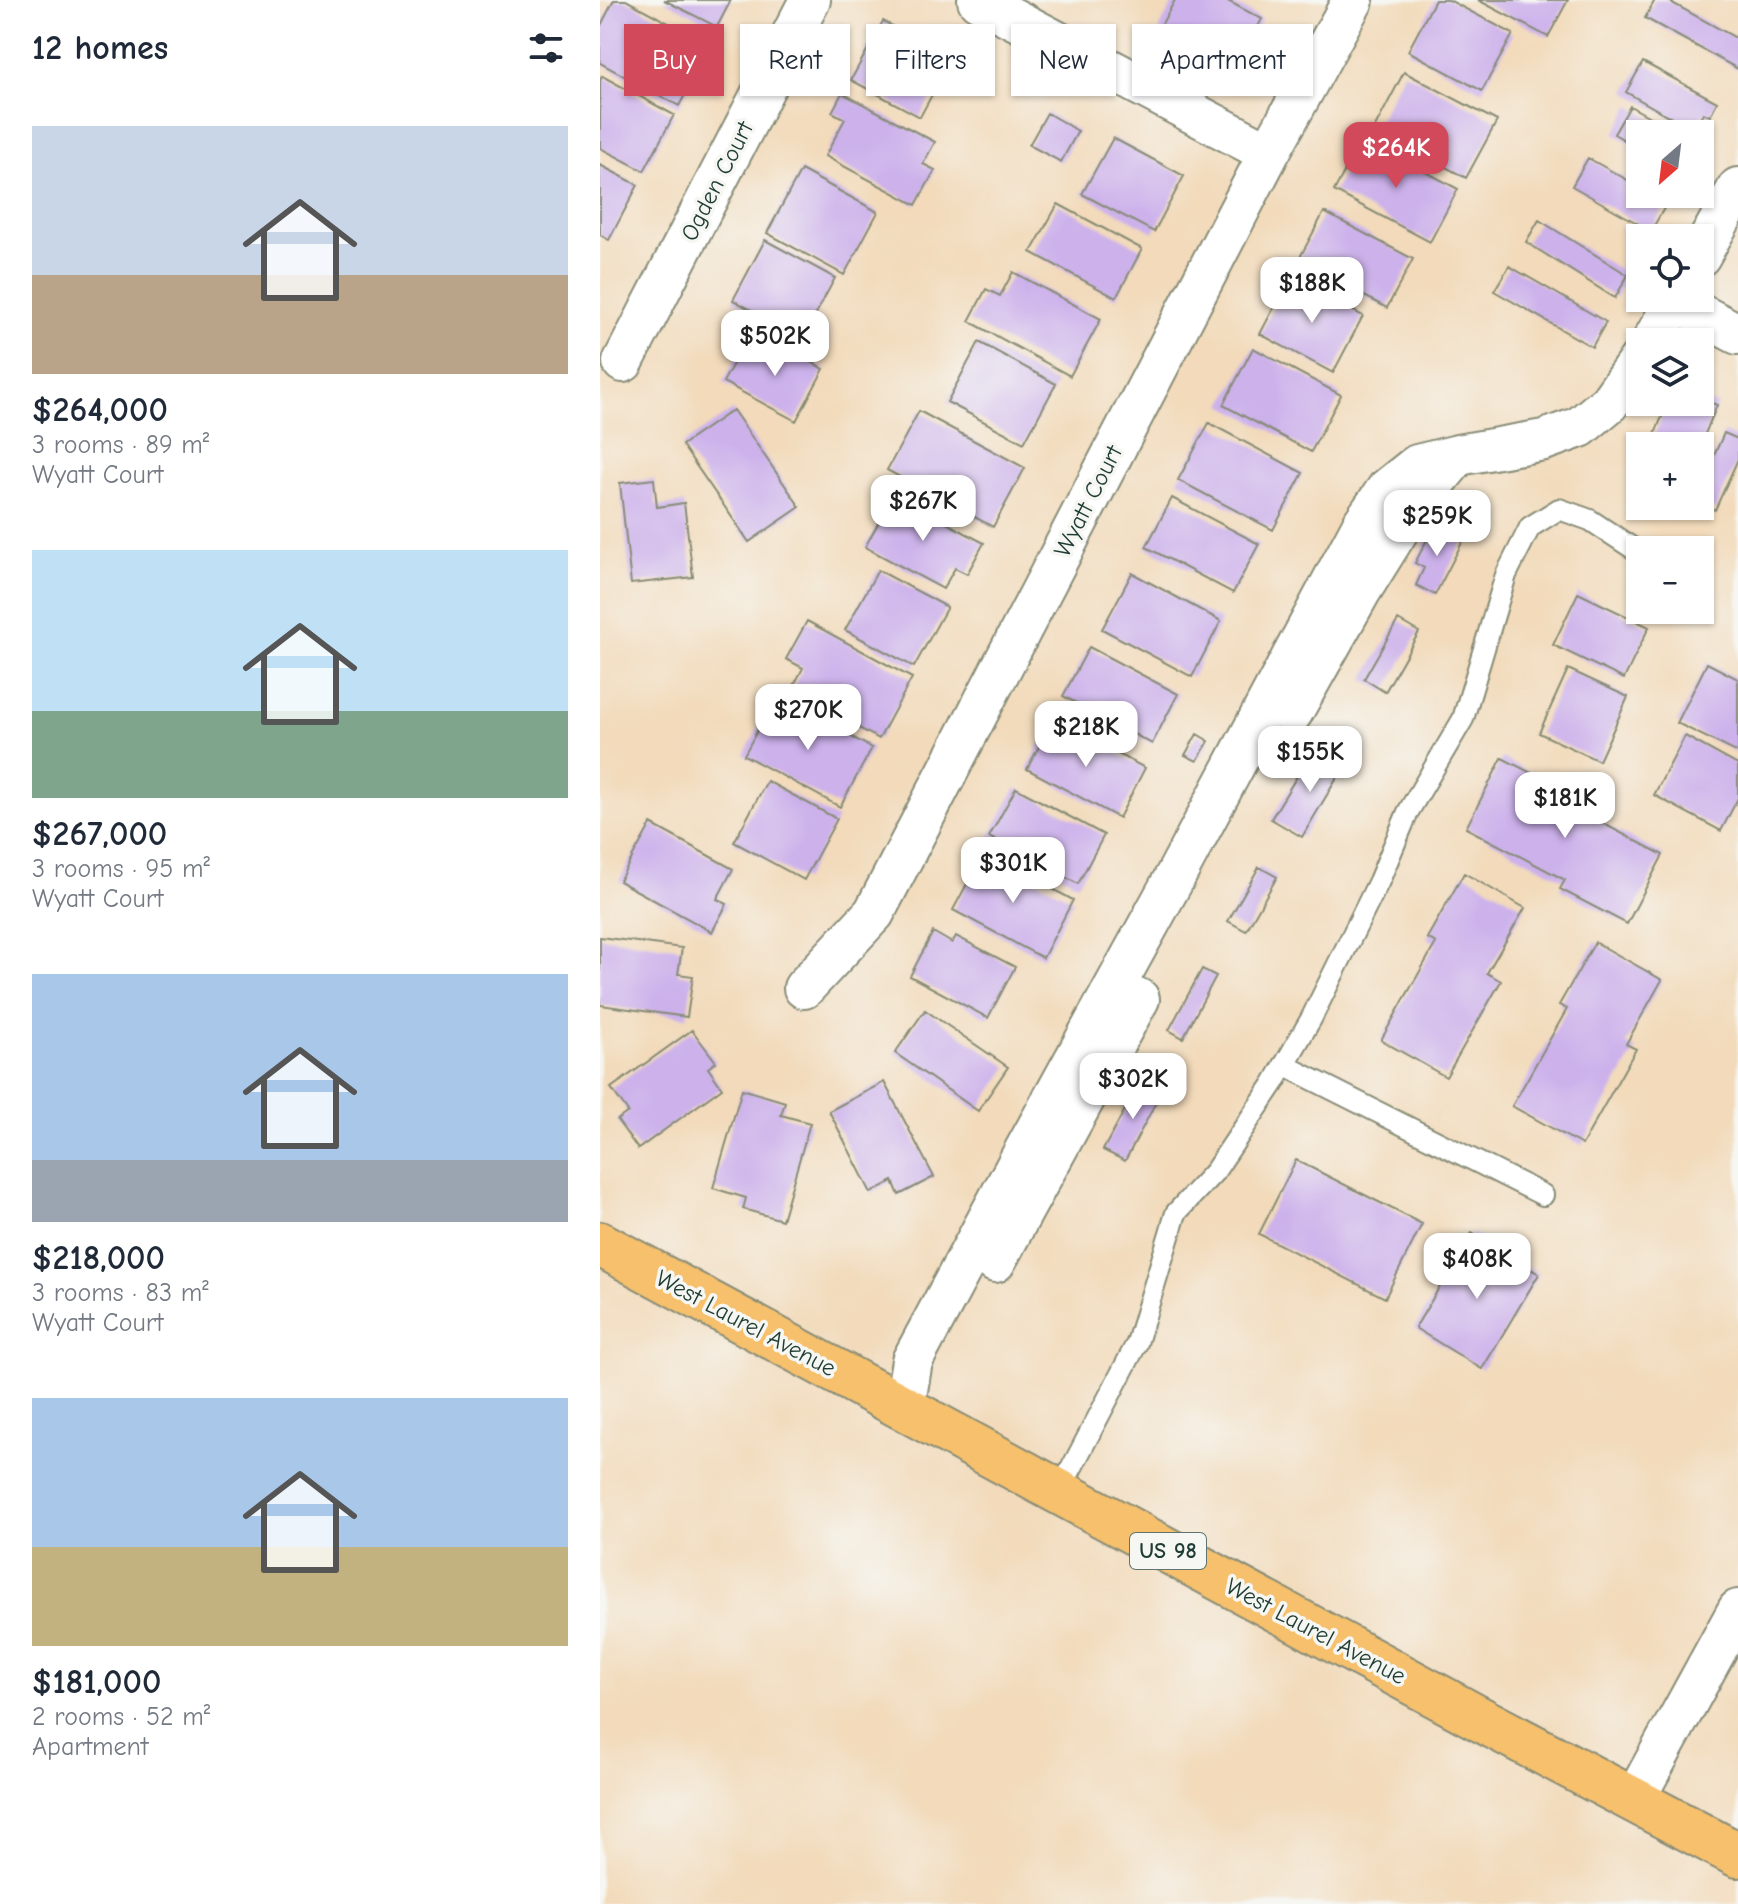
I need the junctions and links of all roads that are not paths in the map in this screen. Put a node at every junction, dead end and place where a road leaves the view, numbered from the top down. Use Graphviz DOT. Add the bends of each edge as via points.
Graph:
graph roads {
  1 [pos="810,0"];
  2 [pos="978,0"];
  3 [pos="1353,0"];
  4 [pos="1269,153"];
  5 [pos="1738,188"];
  6 [pos="1714,231"];
  7 [pos="1699,312"];
  8 [pos="1738,334"];
  9 [pos="623,362"];
  10 [pos="1626,379"];
  11 [pos="1626,544"];
  12 [pos="804,988"];
  13 [pos="1284,1065"];
  14 [pos="1543,1195"];
  15 [pos="600,1244"];
  16 [pos="904,1408"];
  17 [pos="1059,1492"];
  18 [pos="1738,1610"];
  19 [pos="1634,1800"];
  20 [pos="1738,1855"];
  1 -- 9 [label="street, Ogden Court"];
  2 -- 4 [label="street"];
  3 -- 4 [label="street, Wyatt Court"];
  4 -- 12 [label="street, Wyatt Court" via="874,913"];
  5 -- 6 [label="street"];
  7 -- 8 [label="street"];
  10 -- 16 [label="street" via="1609,403 1580,427 1544,440 1417,465 1387,489 1364,522 912,1361"];
  11 -- 13 [label="lane" via="1590,520 1559,509 1530,527 1506,575 1463,719 1408,812 1379,881"];
  13 -- 14 [label="lane"];
  13 -- 17 [label="lane" via="1215,1171 1176,1213 1137,1343"];
  15 -- 16 [label="main road, West Laurel Avenue / US 98"];
  16 -- 17 [label="main road, West Laurel Avenue / US 98"];
  17 -- 19 [label="main road, West Laurel Avenue / US 98"];
  18 -- 19 [label="street"];
  19 -- 20 [label="main road, West Laurel Avenue / US 98"];
}
